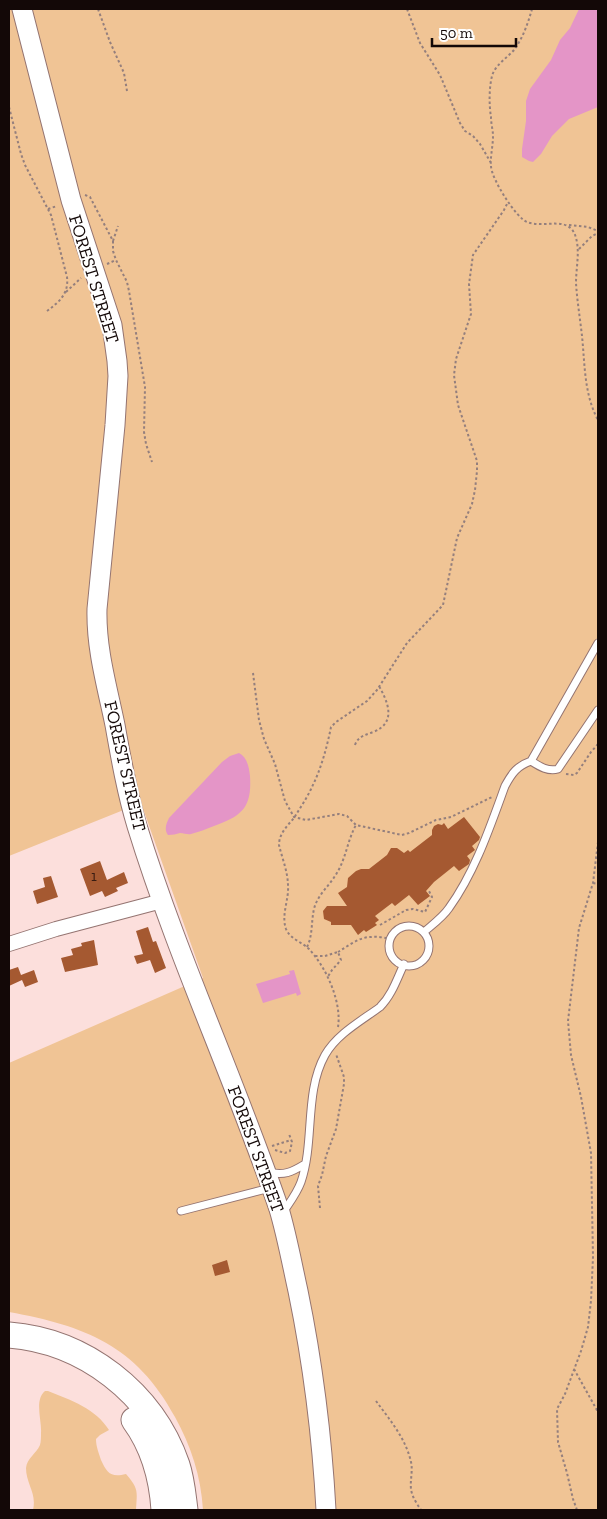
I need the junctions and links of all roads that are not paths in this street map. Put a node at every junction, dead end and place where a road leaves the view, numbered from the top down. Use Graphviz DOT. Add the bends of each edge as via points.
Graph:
graph roads {
  1 [pos="22,9"];
  2 [pos="598,644"];
  3 [pos="598,710"];
  4 [pos="531,761"];
  5 [pos="162,901"];
  6 [pos="424,932"];
  7 [pos="9,944"];
  8 [pos="404,964"];
  9 [pos="305,1164"];
  10 [pos="268,1180"];
  11 [pos="181,1211"];
  12 [pos="281,1216"];
  13 [pos="9,1335"];
  14 [pos="9,1352"];
  15 [pos="164,1510"];
  16 [pos="185,1510"];
  17 [pos="326,1510"];
  1 -- 5 [label="street, FOREST STREET" via="71,200 114,337 118,396 97,630 132,808"];
  2 -- 4 [label="lane"];
  3 -- 4 [label="lane" via="558,769 543,768"];
  4 -- 6 [label="lane" via="515,770 459,893 448,910"];
  5 -- 7 [label="street"];
  5 -- 10 [label="street, FOREST STREET" via="265,1149"];
  6 -- 8 [label="lane" via="429,940 425,958 414,965"];
  6 -- 8 [label="lane" via="415,926 402,927 391,939 392,954"];
  8 -- 9 [label="lane" via="385,1002 338,1038 326,1054 316,1076"];
  9 -- 10 [label="lane"];
  9 -- 12 [label="lane" via="295,1195"];
  10 -- 11 [label="lane"];
  10 -- 12 [label="street, FOREST STREET"];
  12 -- 17 [label="street, FOREST STREET" via="314,1381 322,1437"];
  13 -- 16 [label="highway" via="49,1343 87,1358 134,1394 148,1410 177,1466"];
  14 -- 15 [label="highway" via="38,1355 81,1372 120,1404 149,1444 163,1494"];
}
